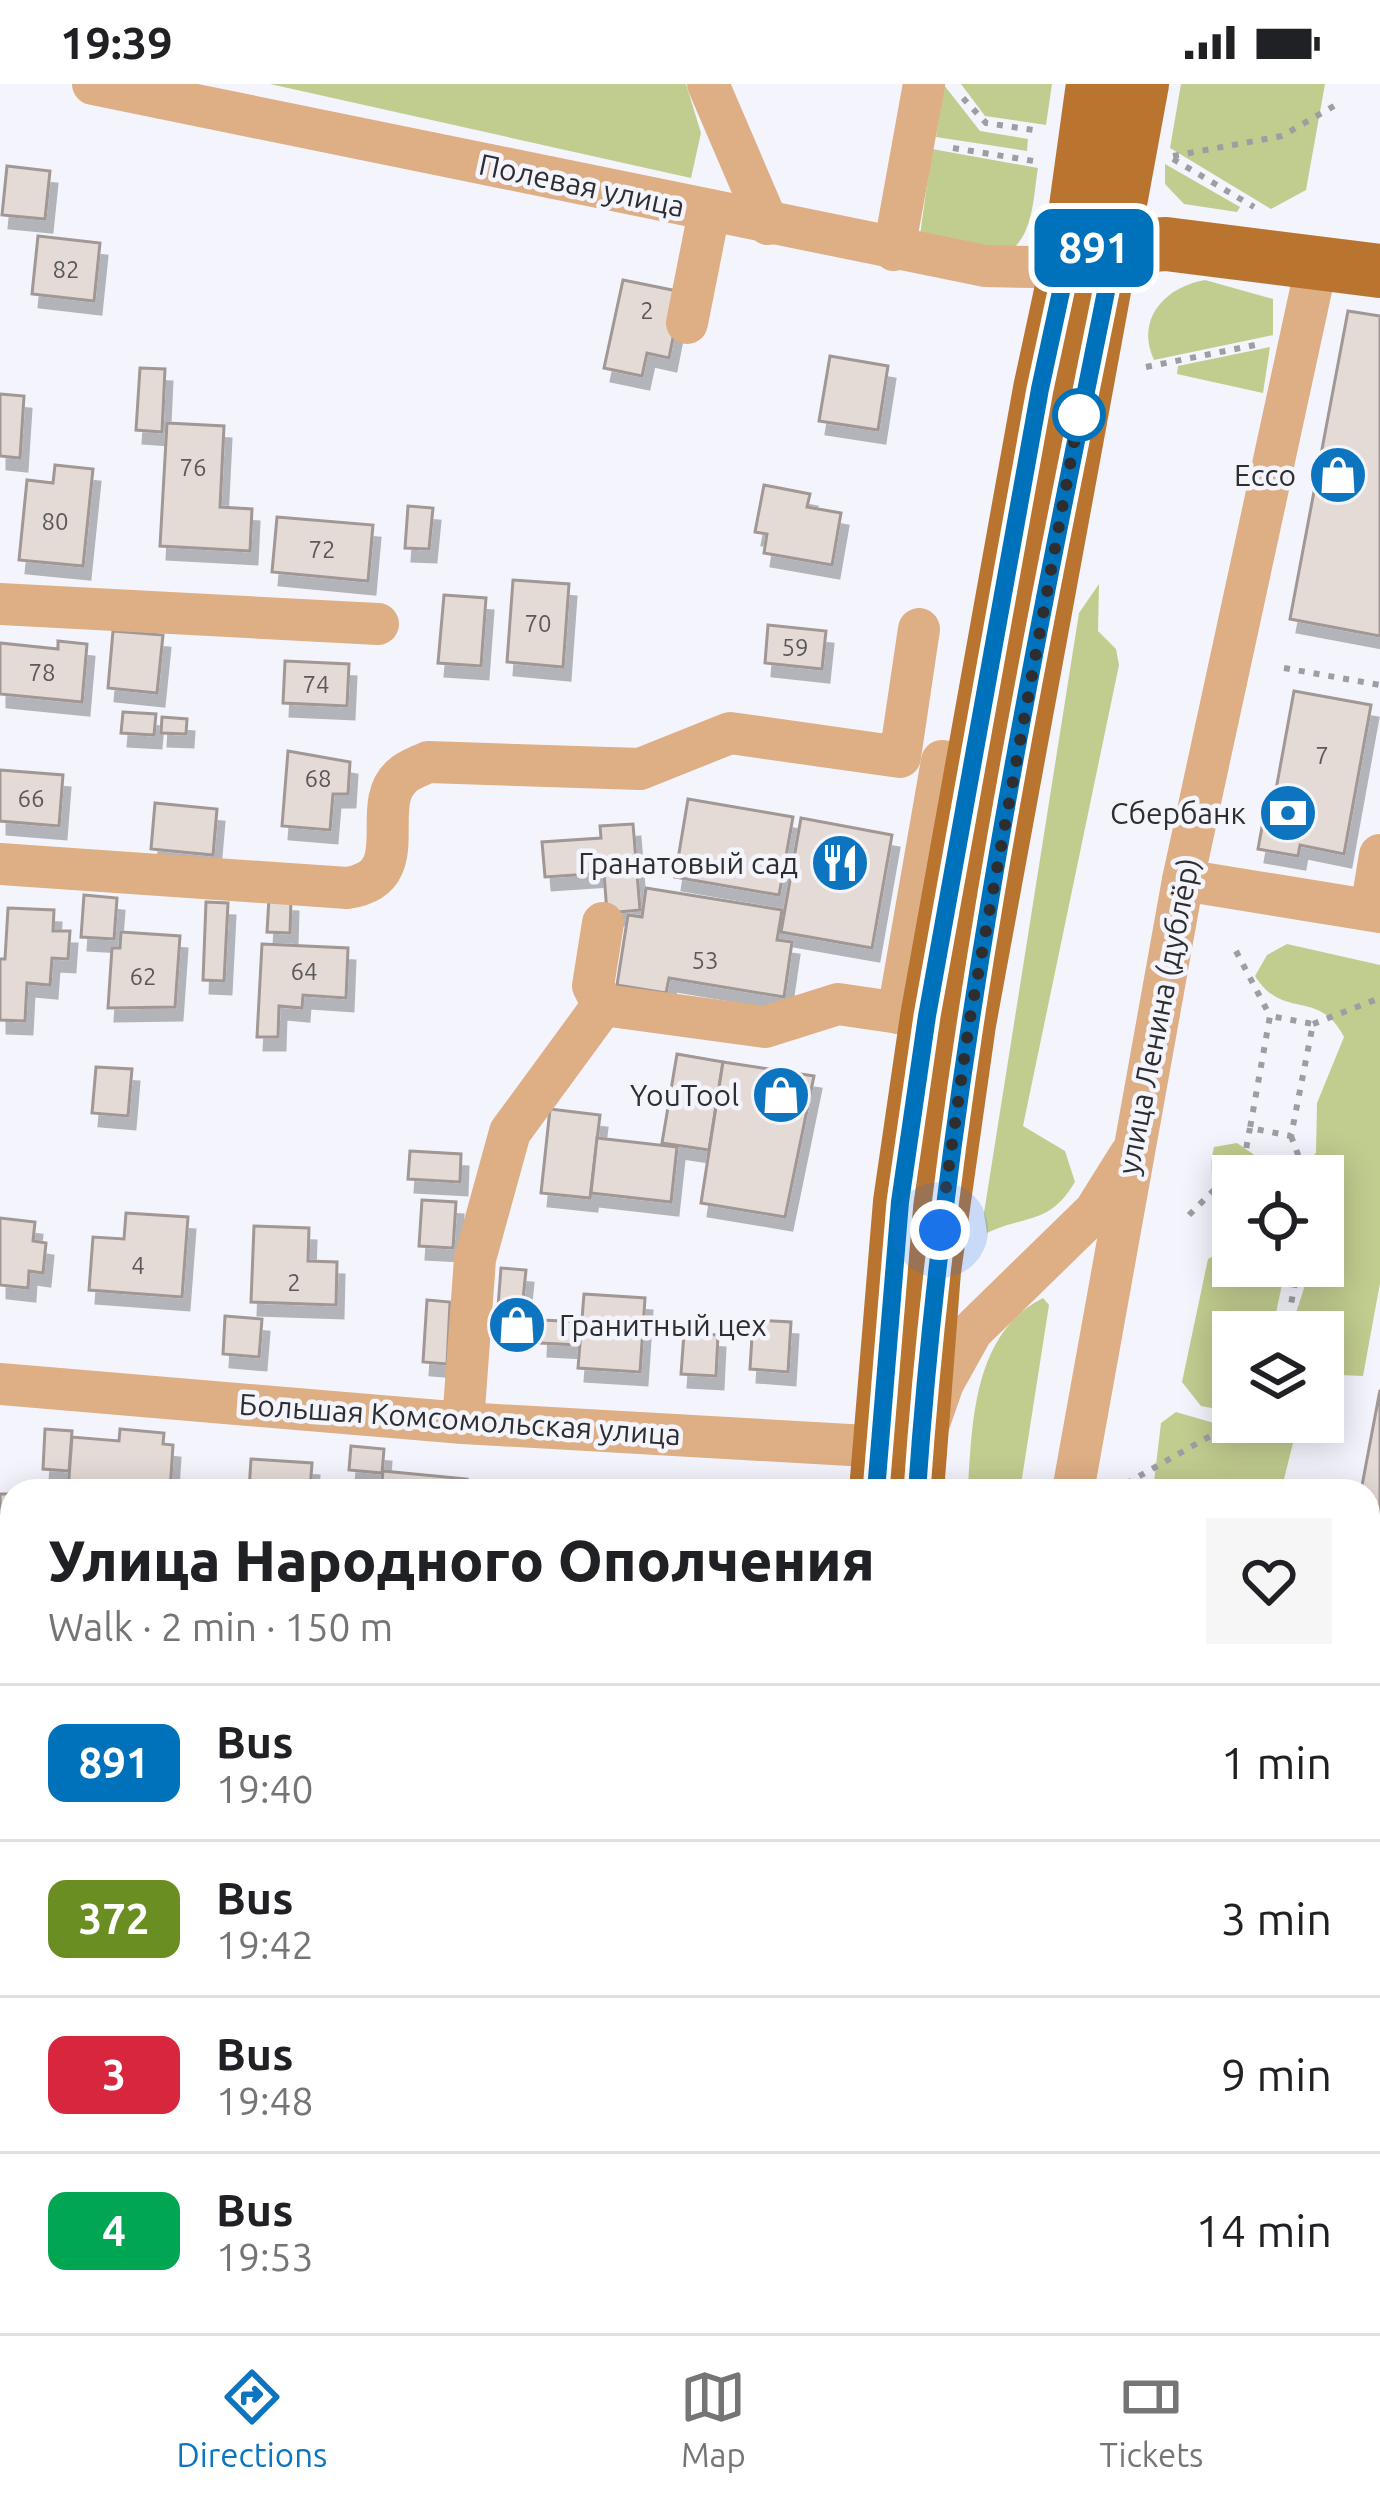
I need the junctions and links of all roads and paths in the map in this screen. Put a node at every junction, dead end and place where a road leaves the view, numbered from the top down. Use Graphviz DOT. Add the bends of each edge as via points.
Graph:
graph roads {
  1 [pos="93,84"];
  2 [pos="708,84"];
  3 [pos="924,84"];
  4 [pos="952,84"];
  5 [pos="1093,84"];
  6 [pos="1142,84"];
  7 [pos="1334,106"];
  8 [pos="1049,133"];
  9 [pos="914,142"];
  10 [pos="1044,163"];
  11 [pos="710,212"];
  12 [pos="1269,215"];
  13 [pos="768,224"];
  14 [pos="1093,249"];
  15 [pos="893,250"];
  16 [pos="1317,262"];
  17 [pos="1380,271"];
  18 [pos="688,322"];
  19 [pos="1275,341"];
  20 [pos="1146,368"];
  21 [pos="0,604"];
  22 [pos="379,624"];
  23 [pos="919,629"];
  24 [pos="1284,668"];
  25 [pos="1380,685"];
  26 [pos="937,761"];
  27 [pos="1380,855"];
  28 [pos="0,864"];
  29 [pos="1184,880"];
  30 [pos="1375,911"];
  31 [pos="603,923"];
  32 [pos="1236,951"];
  33 [pos="1380,998"];
  34 [pos="603,1005"];
  35 [pos="912,1014"];
  36 [pos="1270,1016"];
  37 [pos="1312,1024"];
  38 [pos="1250,1128"];
  39 [pos="1292,1136"];
  40 [pos="1299,1155"];
  41 [pos="1130,1156"];
  42 [pos="1189,1215"];
  43 [pos="0,1384"];
  44 [pos="463,1423"];
  45 [pos="1212,1435"];
  46 [pos="898,1469"];
  47 [pos="1075,1479"];
  48 [pos="1134,1479"];
  1 -- 11 [label="street, Полевая улица"];
  2 -- 13 [label="street"];
  3 -- 9 [label="street"];
  4 -- 8 [label="path" via="986,123"];
  5 -- 14 [label="main road"];
  6 -- 14 [label="main road"];
  7 -- 12 [label="path" via="1282,136 1165,155"];
  9 -- 10 [label="path"];
  9 -- 15 [label="street"];
  11 -- 13 [label="street, Полевая улица"];
  11 -- 18 [label="street"];
  13 -- 15 [label="street, Полевая улица"];
  14 -- 15 [label="street, Полевая улица" via="1016,268"];
  14 -- 16 [label="main road" via="1166,244"];
  14 -- 26 [label="main road"];
  14 -- 46 [label="main road" via="1072,441"];
  16 -- 17 [label="main road"];
  16 -- 29 [label="street, улица Ленина (дублёр)"];
  19 -- 20 [label="path"];
  21 -- 22 [label="street"];
  23 -- 26 [label="street"];
  24 -- 25 [label="path"];
  26 -- 28 [label="street" via="730,733 640,769 428,762 392,789 385,863 364,886 347,888"];
  26 -- 35 [label="main road"];
  27 -- 30 [label="street"];
  29 -- 30 [label="street"];
  29 -- 41 [label="street, улица Ленина (дублёр)"];
  31 -- 34 [label="street" via="593,986"];
  32 -- 36 [label="path"];
  33 -- 37 [label="path"];
  34 -- 35 [label="street" via="764,1027 838,1004"];
  34 -- 44 [label="street" via="509,1132 475,1259"];
  35 -- 46 [label="main road" via="900,1202"];
  36 -- 37 [label="path"];
  36 -- 38 [label="path"];
  37 -- 39 [label="path"];
  38 -- 39 [label="path"];
  38 -- 42 [label="path" via="1244,1160"];
  39 -- 40 [label="path"];
  41 -- 46 [label="street" via="1095,1211 973,1331"];
  41 -- 47 [label="street, улица Ленина (дублёр)"];
  43 -- 44 [label="street, Большая Комсомольская улица"];
  44 -- 46 [label="street, Большая Комсомольская улица"];
  45 -- 48 [label="path"];
}
